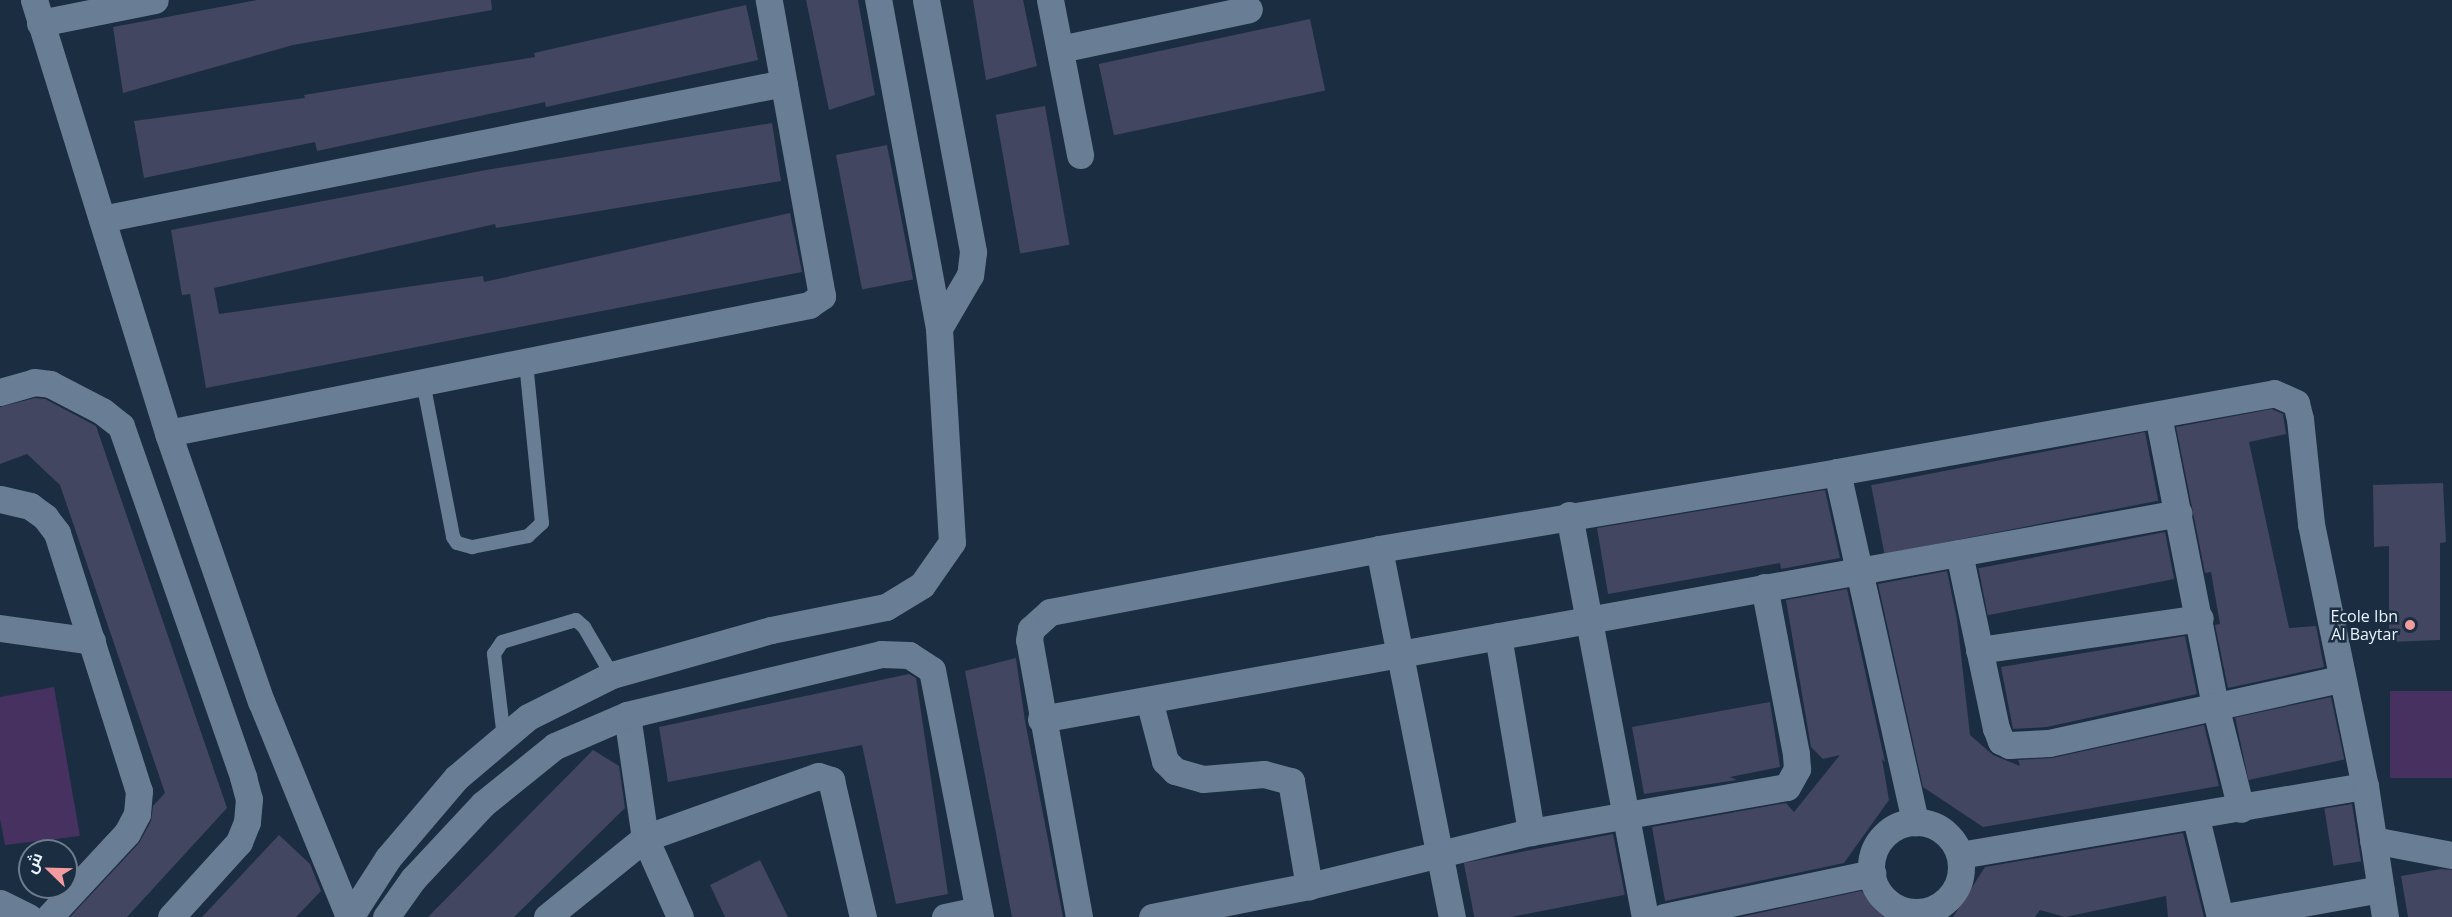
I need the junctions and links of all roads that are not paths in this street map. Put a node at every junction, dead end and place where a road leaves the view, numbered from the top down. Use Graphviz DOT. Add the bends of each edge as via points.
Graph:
graph roads {
  1 [pos="155,0"];
  2 [pos="769,0"];
  3 [pos="878,0"];
  4 [pos="926,0"];
  5 [pos="1050,0"];
  6 [pos="1249,9"];
  7 [pos="37,11"];
  8 [pos="1060,50"];
  9 [pos="784,83"];
  10 [pos="1080,155"];
  11 [pos="102,219"];
  12 [pos="939,328"];
  13 [pos="526,362"];
  14 [pos="423,382"];
  15 [pos="0,392"];
  16 [pos="2158,415"];
  17 [pos="168,433"];
  18 [pos="1837,472"];
  19 [pos="0,499"];
  20 [pos="2179,513"];
  21 [pos="1569,515"];
  22 [pos="1379,549"];
  23 [pos="1959,554"];
  24 [pos="1858,572"];
  25 [pos="1764,587"];
  26 [pos="2200,618"];
  27 [pos="1587,619"];
  28 [pos="0,628"];
  29 [pos="1498,636"];
  30 [pos="92,641"];
  31 [pos="1979,650"];
  32 [pos="1400,653"];
  33 [pos="612,675"];
  34 [pos="2341,679"];
  35 [pos="1149,700"];
  36 [pos="2215,705"];
  37 [pos="627,715"];
  38 [pos="1041,719"];
  39 [pos="504,738"];
  40 [pos="2365,786"];
  41 [pos="2241,809"];
  42 [pos="1627,815"];
  43 [pos="2196,818"];
  44 [pos="1915,822"];
  45 [pos="1531,832"];
  46 [pos="645,838"];
  47 [pos="2373,840"];
  48 [pos="1440,852"];
  49 [pos="1960,855"];
  50 [pos="2452,855"];
  51 [pos="1872,873"];
  52 [pos="1310,886"];
  53 [pos="2380,889"];
  54 [pos="0,903"];
  55 [pos="2281,912"];
  56 [pos="979,913"];
  57 [pos="1934,913"];
  58 [pos="29,917"];
  59 [pos="49,917"];
  60 [pos="171,917"];
  61 [pos="350,917"];
  62 [pos="386,917"];
  63 [pos="547,917"];
  64 [pos="680,917"];
  65 [pos="863,917"];
  66 [pos="945,917"];
  67 [pos="1079,917"];
  68 [pos="1152,917"];
  69 [pos="1452,917"];
  70 [pos="1645,917"];
  71 [pos="1664,917"];
  72 [pos="2220,917"];
  73 [pos="2225,917"];
  74 [pos="2385,917"];
  1 -- 7 [label="street"];
  2 -- 9 [label="street"];
  3 -- 12 [label="street"];
  4 -- 12 [label="street" via="973,252 969,275"];
  5 -- 8 [label="street"];
  6 -- 8 [label="street"];
  7 -- 11 [label="street"];
  8 -- 10 [label="street"];
  9 -- 11 [label="street"];
  9 -- 13 [label="street" via="822,296 809,305"];
  11 -- 17 [label="street"];
  12 -- 33 [label="street" via="952,542 922,585 886,607 771,630"];
  13 -- 14 [label="street"];
  13 -- 14 [label="lane" via="542,516 539,529 528,536 472,547 457,543 453,537"];
  14 -- 17 [label="street"];
  15 -- 60 [label="street" via="34,382 50,384 102,411 121,426 243,777 249,799 247,822 239,842"];
  16 -- 18 [label="street"];
  16 -- 20 [label="street"];
  16 -- 34 [label="street" via="2274,393 2296,403 2311,524"];
  17 -- 61 [label="street" via="261,701"];
  18 -- 21 [label="street"];
  18 -- 24 [label="street"];
  19 -- 30 [label="street" via="30,506 57,533"];
  20 -- 23 [label="street"];
  20 -- 26 [label="street"];
  21 -- 22 [label="street"];
  21 -- 27 [label="street"];
  22 -- 32 [label="street"];
  22 -- 38 [label="street" via="1050,612 1031,629 1029,640"];
  23 -- 24 [label="street"];
  23 -- 31 [label="street"];
  24 -- 25 [label="street"];
  24 -- 44 [label="street"];
  25 -- 27 [label="street"];
  25 -- 42 [label="street" via="1796,754 1794,780 1774,791"];
  26 -- 31 [label="street"];
  26 -- 36 [label="street"];
  27 -- 29 [label="street"];
  27 -- 42 [label="street"];
  28 -- 30 [label="street"];
  29 -- 32 [label="street"];
  29 -- 45 [label="street"];
  30 -- 59 [label="street" via="136,779 139,802 127,833"];
  31 -- 36 [label="street" via="1996,728 2001,741 2009,745 2049,743"];
  32 -- 35 [label="street"];
  32 -- 48 [label="street"];
  33 -- 39 [label="street" via="528,717"];
  33 -- 39 [label="lane" via="576,620 502,642 494,654"];
  34 -- 36 [label="street"];
  34 -- 40 [label="street"];
  35 -- 38 [label="street"];
  35 -- 52 [label="street" via="1165,761 1175,771 1203,779 1264,774 1291,781"];
  36 -- 41 [label="street"];
  37 -- 46 [label="street"];
  37 -- 56 [label="street" via="881,654 909,655 932,670 935,679"];
  37 -- 62 [label="street" via="555,746 483,804 413,879"];
  38 -- 67 [label="street"];
  39 -- 61 [label="street" via="456,778 388,858"];
  40 -- 41 [label="street"];
  40 -- 47 [label="street"];
  41 -- 43 [label="street"];
  42 -- 45 [label="street"];
  42 -- 70 [label="street"];
  43 -- 49 [label="street"];
  43 -- 72 [label="street"];
  44 -- 49 [label="street" via="1943,830"];
  44 -- 51 [label="street" via="1896,827 1880,840 1872,858"];
  45 -- 48 [label="street"];
  46 -- 63 [label="street"];
  46 -- 64 [label="street"];
  46 -- 65 [label="street" via="818,776 831,780"];
  47 -- 50 [label="street"];
  47 -- 53 [label="street"];
  48 -- 52 [label="street"];
  48 -- 69 [label="street"];
  49 -- 57 [label="street" via="1958,885"];
  51 -- 57 [label="street" via="1882,896 1898,908"];
  51 -- 71 [label="street"];
  52 -- 68 [label="street"];
  53 -- 55 [label="street"];
  53 -- 74 [label="street"];
  54 -- 58 [label="street"];
  55 -- 73 [label="street"];
  56 -- 66 [label="street"];
}
